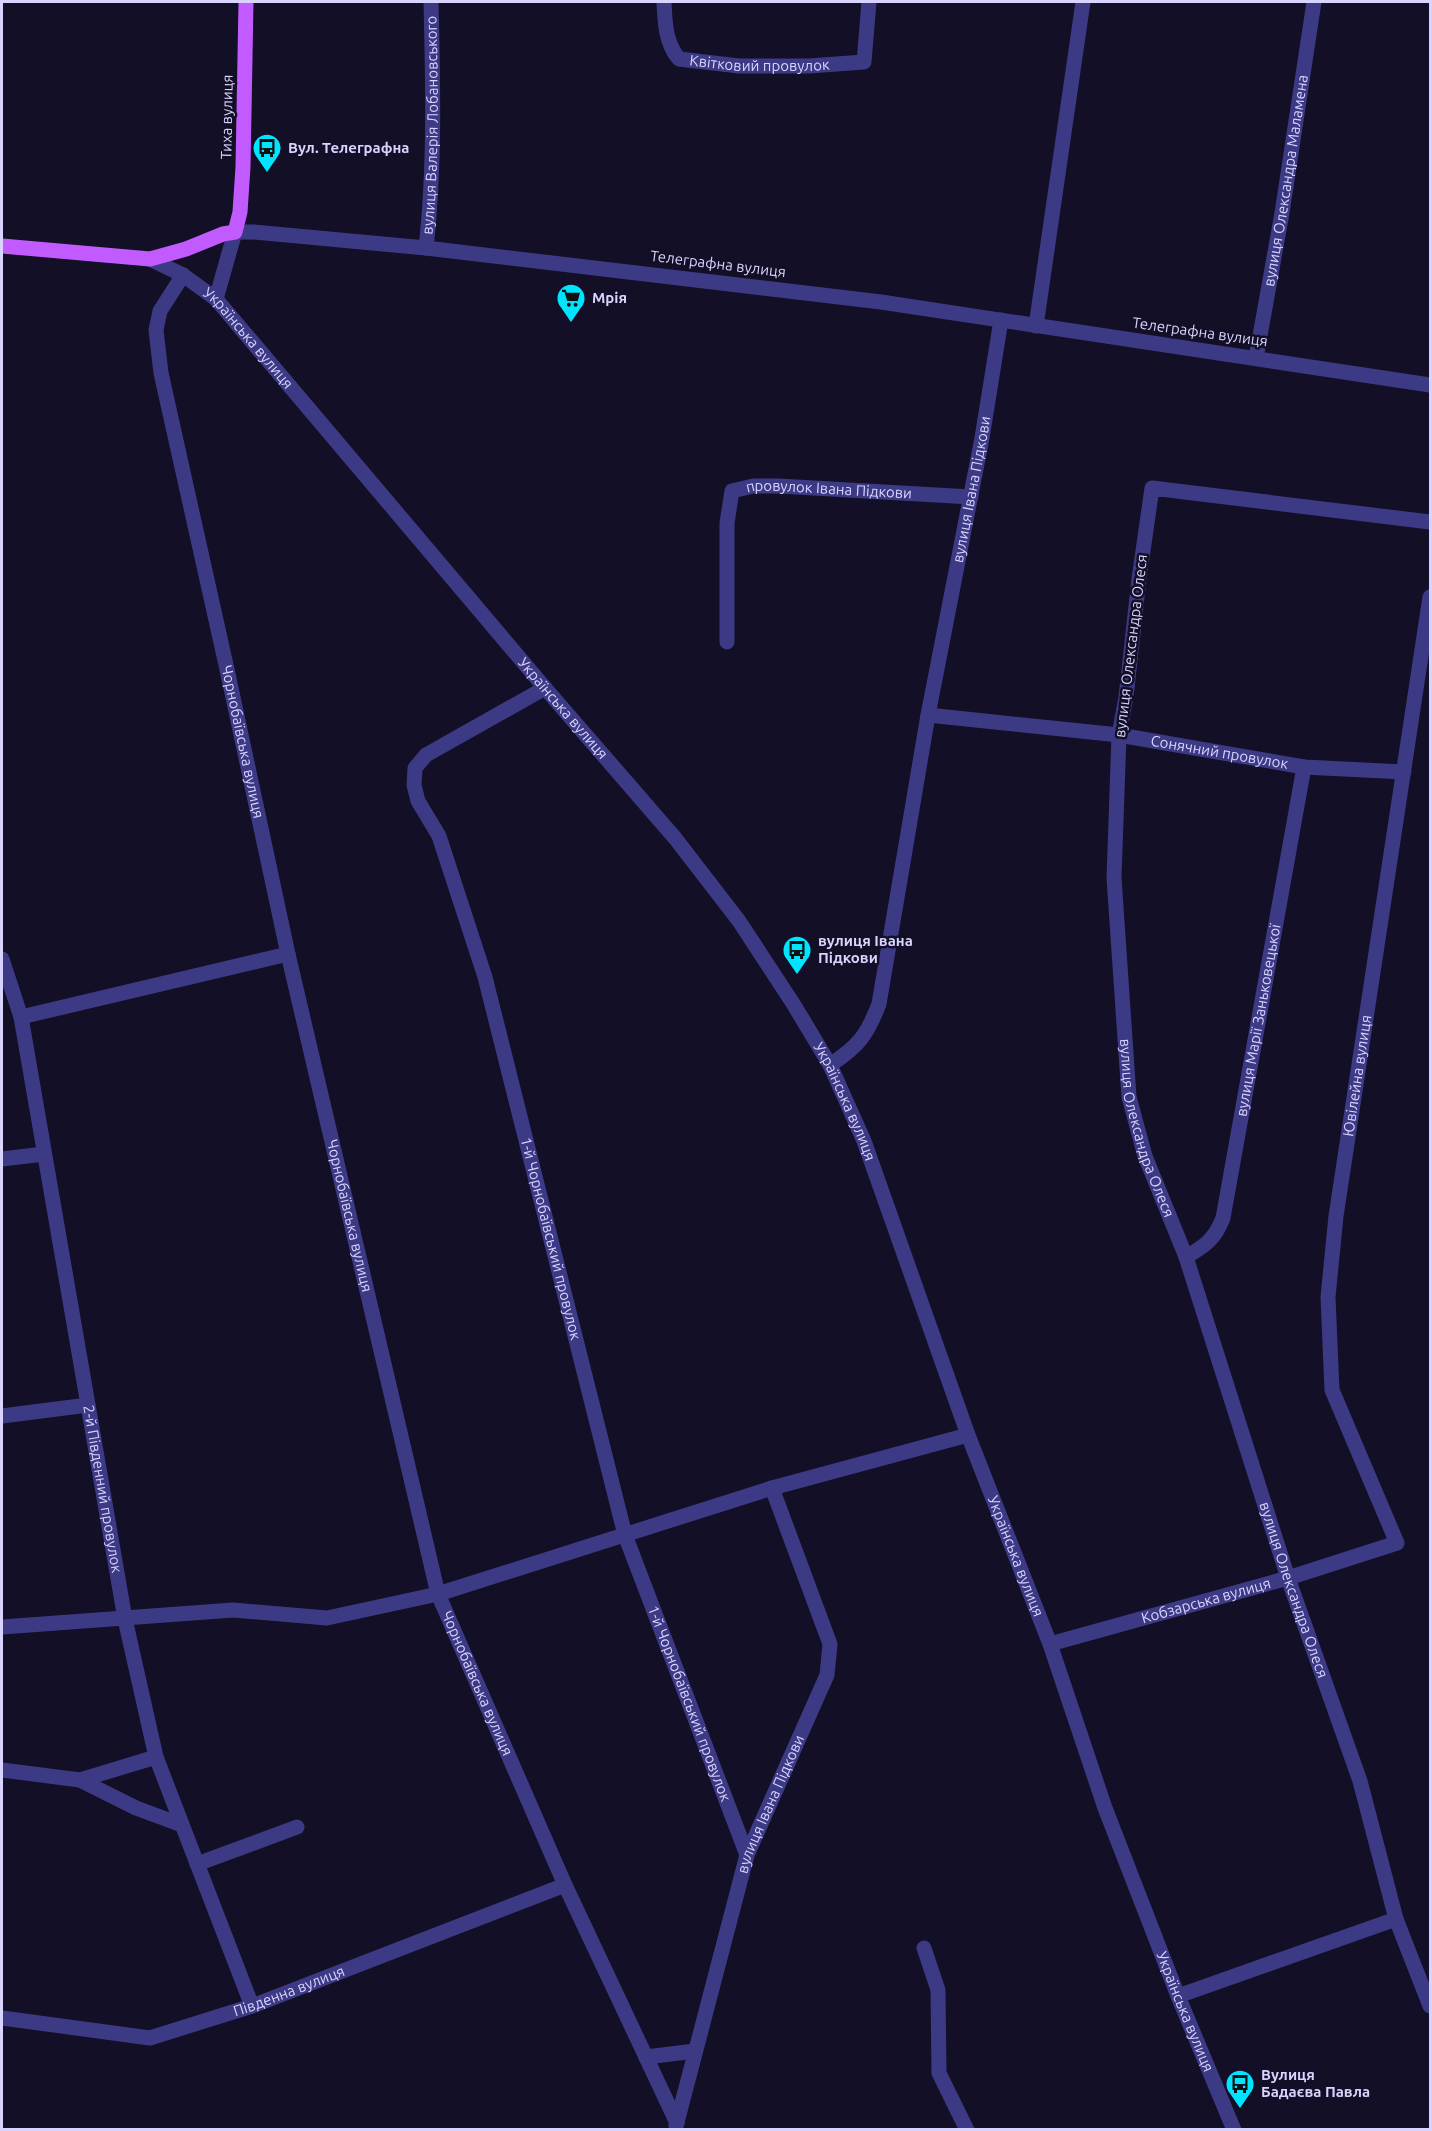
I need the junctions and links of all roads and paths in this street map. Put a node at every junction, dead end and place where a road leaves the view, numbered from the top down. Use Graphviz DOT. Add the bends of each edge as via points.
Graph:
graph roads {
  1 [pos="246,2"];
  2 [pos="431,2"];
  3 [pos="664,2"];
  4 [pos="869,2"];
  5 [pos="1083,2"];
  6 [pos="1314,2"];
  7 [pos="235,232"];
  8 [pos="2,246"];
  9 [pos="426,248"];
  10 [pos="150,259"];
  11 [pos="183,275"];
  12 [pos="216,299"];
  13 [pos="1001,320"];
  14 [pos="1036,326"];
  15 [pos="1256,358"];
  16 [pos="1431,385"];
  17 [pos="971,497"];
  18 [pos="1431,522"];
  19 [pos="1431,597"];
  20 [pos="727,642"];
  21 [pos="545,688"];
  22 [pos="928,715"];
  23 [pos="1119,735"];
  24 [pos="1304,767"];
  25 [pos="1404,772"];
  26 [pos="288,954"];
  27 [pos="2,959"];
  28 [pos="21,1017"];
  29 [pos="830,1065"];
  30 [pos="44,1154"];
  31 [pos="2,1159"];
  32 [pos="1186,1257"];
  33 [pos="88,1405"];
  34 [pos="2,1416"];
  35 [pos="968,1435"];
  36 [pos="772,1488"];
  37 [pos="625,1535"];
  38 [pos="1397,1543"];
  39 [pos="1288,1578"];
  40 [pos="438,1594"];
  41 [pos="125,1619"];
  42 [pos="2,1627"];
  43 [pos="1050,1644"];
  44 [pos="156,1757"];
  45 [pos="2,1770"];
  46 [pos="80,1780"];
  47 [pos="182,1826"];
  48 [pos="297,1827"];
  49 [pos="747,1855"];
  50 [pos="197,1864"];
  51 [pos="565,1885"];
  52 [pos="1396,1920"];
  53 [pos="924,1948"];
  54 [pos="1178,1996"];
  55 [pos="252,2006"];
  56 [pos="1431,2006"];
  57 [pos="2,2019"];
  58 [pos="695,2051"];
  59 [pos="646,2056"];
  60 [pos="676,2126"];
  61 [pos="967,2130"];
  62 [pos="1234,2130"];
  1 -- 7 [label="main road, Тиха вулиця" via="243,167"];
  2 -- 9 [label="street, вулиця Валерія Лобановського" via="432,141"];
  3 -- 4 [label="street, Квітковий провулок" via="668,39 679,58 739,66 864,62"];
  5 -- 14 [label="street"];
  6 -- 15 [label="street, вулиця Олександра Маламена"];
  7 -- 9 [label="street, Телеграфна вулиця"];
  7 -- 10 [label="main road, Телеграфна вулиця"];
  7 -- 12 [label="street"];
  8 -- 10 [label="main road, Телеграфна вулиця"];
  9 -- 13 [label="street, Телеграфна вулиця" via="787,290"];
  10 -- 11 [label="street, Українська вулиця"];
  11 -- 12 [label="street, Українська вулиця"];
  11 -- 26 [label="street, Чорнобаївська вулиця" via="160,310 156,330 161,373"];
  12 -- 21 [label="street, Українська вулиця"];
  13 -- 14 [label="street, Телеграфна вулиця"];
  13 -- 17 [label="street, вулиця Івана Підкови"];
  14 -- 15 [label="street, Телеграфна вулиця"];
  15 -- 16 [label="street, Телеграфна вулиця"];
  17 -- 20 [label="street, провулок Івана Підкови" via="779,486 732,491 727,523"];
  17 -- 22 [label="street, вулиця Івана Підкови"];
  18 -- 23 [label="street, вулиця Олександра Олеся" via="1152,488"];
  19 -- 25 [label="street, Ювілейна вулиця"];
  21 -- 29 [label="street, Українська вулиця" via="675,838 739,921"];
  21 -- 37 [label="street, 1-й Чорнобаївський провулок" via="426,755 415,768 414,785 418,801 439,836 485,977"];
  22 -- 23 [label="street, Сонячний провулок"];
  22 -- 29 [label="street, вулиця Івана Підкови" via="879,1004 868,1031 850,1052"];
  23 -- 24 [label="street, Сонячний провулок"];
  23 -- 32 [label="street, вулиця Олександра Олеся" via="1114,878 1129,1097 1146,1156"];
  24 -- 25 [label="street, Сонячний провулок"];
  24 -- 32 [label="street, вулиця Марії Заньковецької" via="1223,1218 1216,1235"];
  25 -- 38 [label="street, Ювілейна вулиця" via="1336,1216 1328,1297 1332,1390"];
  26 -- 28 [label="street"];
  26 -- 40 [label="street, Чорнобаївська вулиця"];
  27 -- 28 [label="street, 2-й Південний провулок"];
  28 -- 30 [label="street, 2-й Південний провулок"];
  29 -- 35 [label="street, Українська вулиця" via="864,1141"];
  30 -- 31 [label="street"];
  30 -- 33 [label="street, 2-й Південний провулок"];
  32 -- 39 [label="street, вулиця Олександра Олеся"];
  33 -- 34 [label="street"];
  33 -- 41 [label="street, 2-й Південний провулок"];
  35 -- 36 [label="street"];
  35 -- 43 [label="street, Українська вулиця"];
  36 -- 37 [label="street"];
  36 -- 49 [label="street, вулиця Івана Підкови" via="830,1644 827,1675"];
  37 -- 40 [label="street"];
  37 -- 49 [label="street, 1-й Чорнобаївський провулок"];
  38 -- 39 [label="street, Кобзарська вулиця"];
  39 -- 43 [label="street, Кобзарська вулиця"];
  39 -- 52 [label="street, вулиця Олександра Олеся" via="1360,1781"];
  40 -- 41 [label="street" via="327,1618 233,1610"];
  40 -- 51 [label="street, Чорнобаївська вулиця"];
  41 -- 42 [label="street"];
  41 -- 44 [label="street, 2-й Південний провулок"];
  43 -- 54 [label="street, Українська вулиця" via="1105,1808"];
  44 -- 46 [label="street"];
  44 -- 47 [label="street, 2-й Південний провулок"];
  45 -- 46 [label="street"];
  46 -- 47 [label="street"];
  47 -- 50 [label="street, 2-й Південний провулок"];
  48 -- 50 [label="street"];
  49 -- 58 [label="street, вулиця Івана Підкови"];
  50 -- 55 [label="street, 2-й Південний провулок"];
  51 -- 55 [label="street, Південна вулиця"];
  51 -- 59 [label="street, Чорнобаївська вулиця"];
  52 -- 54 [label="street"];
  52 -- 56 [label="street, вулиця Олександра Олеся"];
  53 -- 61 [label="street" via="938,1990 939,2073"];
  54 -- 62 [label="street, Українська вулиця"];
  55 -- 57 [label="street, Південна вулиця" via="150,2038"];
  58 -- 59 [label="street"];
  58 -- 60 [label="street, вулиця Івана Підкови"];
  59 -- 60 [label="street, Чорнобаївська вулиця"];
}
